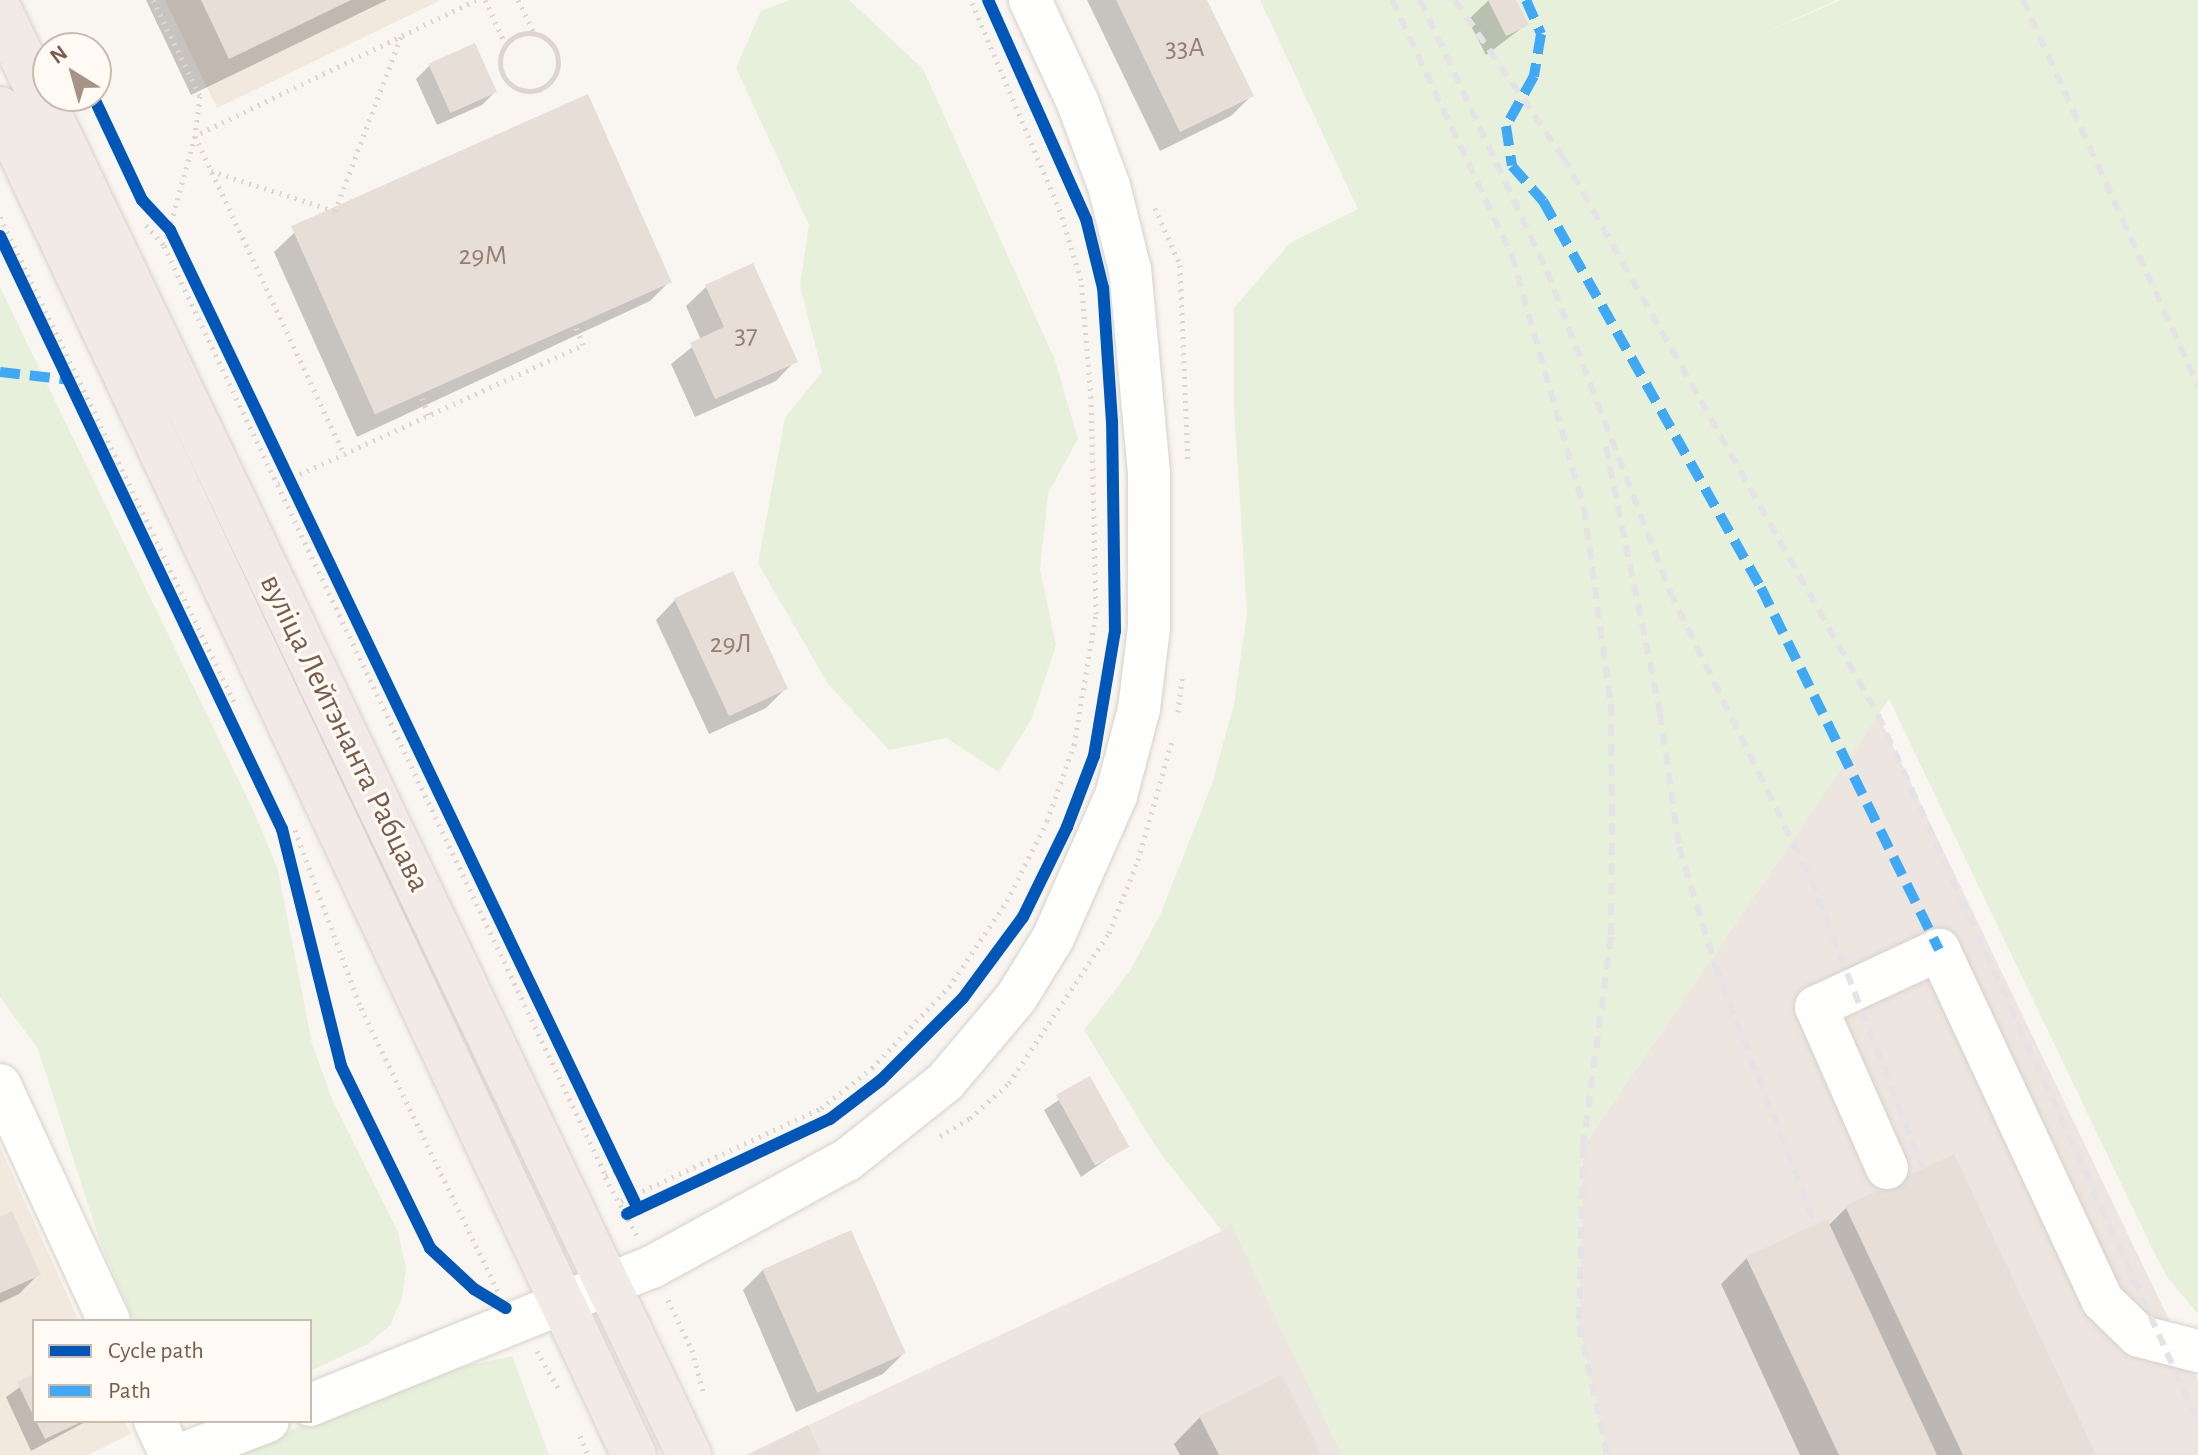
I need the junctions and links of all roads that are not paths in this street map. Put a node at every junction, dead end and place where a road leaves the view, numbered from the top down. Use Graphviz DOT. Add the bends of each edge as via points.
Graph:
graph roads {
  1 [pos="1030,0"];
  2 [pos="0,11"];
  3 [pos="0,109"];
  4 [pos="0,1085"];
  5 [pos="1887,1168"];
  6 [pos="608,1287"];
  7 [pos="564,1304"];
  8 [pos="108,1319"];
  9 [pos="2198,1351"];
  10 [pos="312,1404"];
  11 [pos="156,1423"];
  12 [pos="263,1423"];
  13 [pos="171,1455"];
  14 [pos="180,1455"];
  15 [pos="634,1455"];
  16 [pos="689,1455"];
  1 -- 6 [label="street" via="1109,186 1139,331 1149,473 1149,628 1139,709 1116,796 1053,938 1016,998 945,1082 847,1160"];
  2 -- 6 [label="highway, вуліца Лейтэнанта Рабцава"];
  3 -- 7 [label="highway, вуліца Лейтэнанта Рабцава"];
  4 -- 8 [label="street"];
  5 -- 9 [label="street" via="1816,1007 1939,950 2103,1301 2139,1336"];
  6 -- 7 [label="street"];
  6 -- 16 [label="highway, вуліца Лейтэнанта Рабцава"];
  7 -- 10 [label="street" via="513,1316"];
  7 -- 15 [label="highway, вуліца Лейтэнанта Рабцава"];
  11 -- 13 [label="street"];
  12 -- 14 [label="street"];
}
